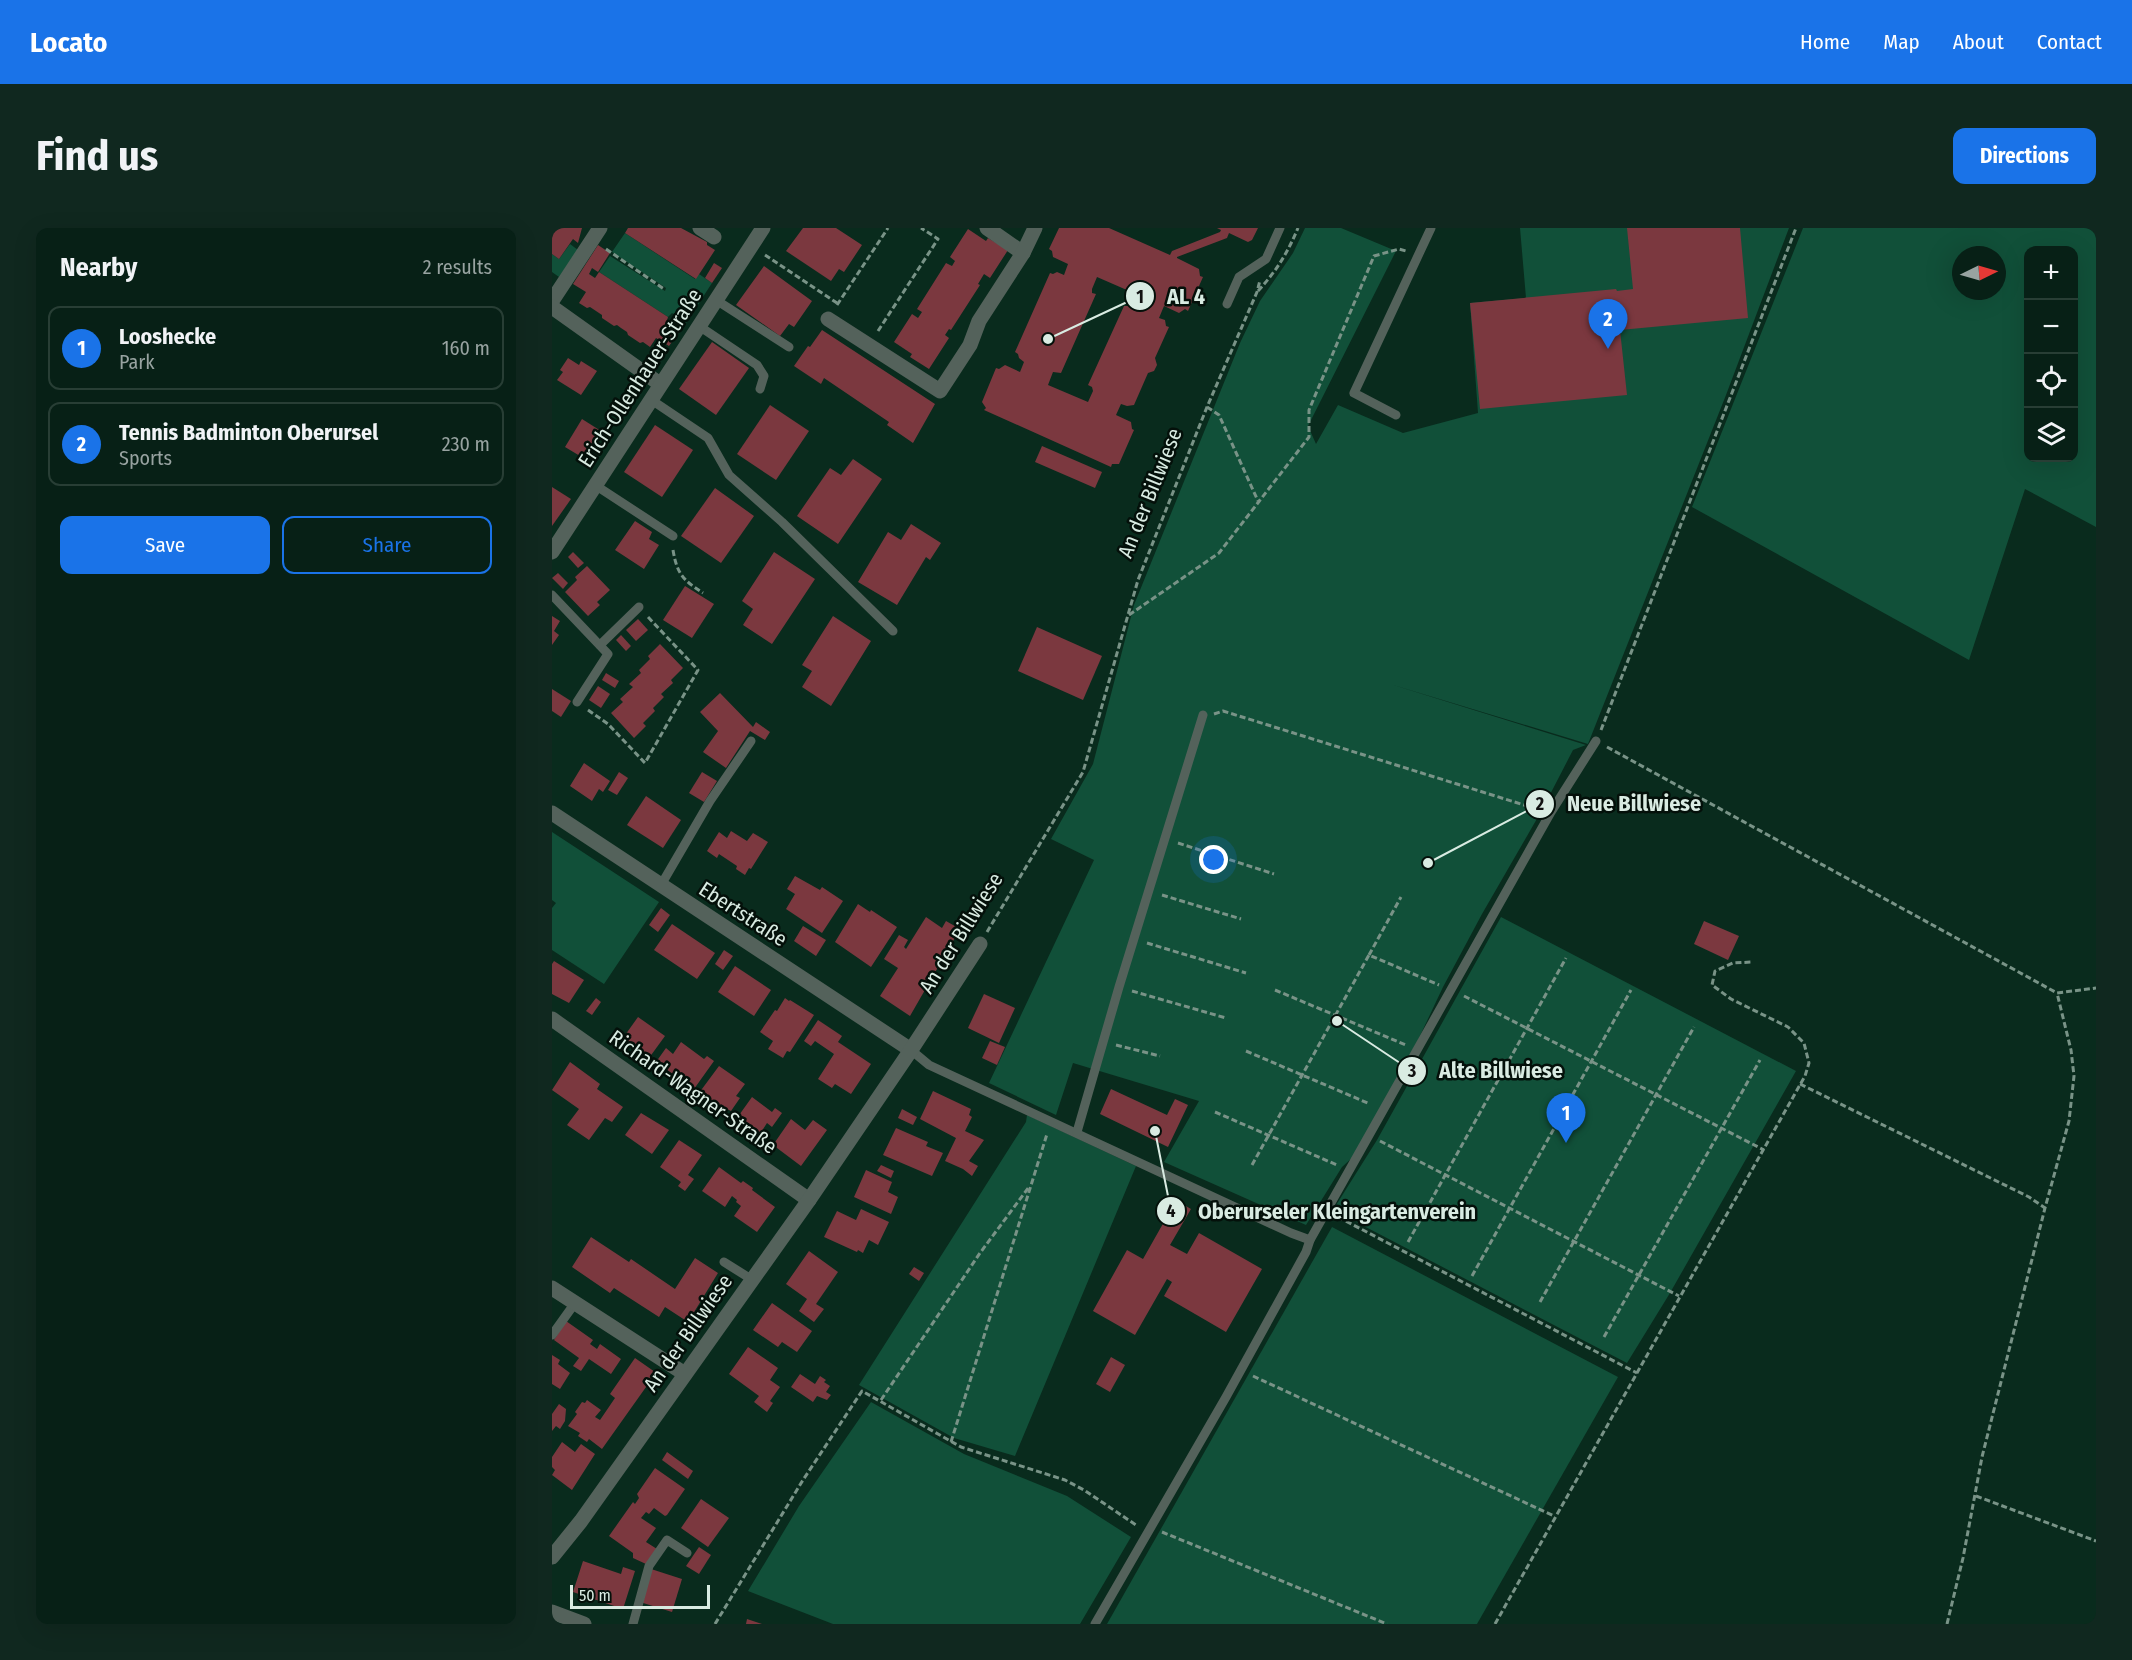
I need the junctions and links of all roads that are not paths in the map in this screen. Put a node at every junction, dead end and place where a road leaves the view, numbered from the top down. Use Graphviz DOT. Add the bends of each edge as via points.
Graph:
graph roads {
  1 [pos="700,228"];
  2 [pos="763,228"];
  3 [pos="987,228"];
  4 [pos="1035,228"];
  5 [pos="1280,228"];
  6 [pos="1431,228"];
  7 [pos="597,234"];
  8 [pos="714,237"];
  9 [pos="1023,253"];
  10 [pos="716,300"];
  11 [pos="552,301"];
  12 [pos="1227,304"];
  13 [pos="552,307"];
  14 [pos="828,320"];
  15 [pos="699,326"];
  16 [pos="789,347"];
  17 [pos="660,384"];
  18 [pos="760,389"];
  19 [pos="650,399"];
  20 [pos="1396,415"];
  21 [pos="595,485"];
  22 [pos="673,536"];
  23 [pos="552,552"];
  24 [pos="552,595"];
  25 [pos="639,607"];
  26 [pos="893,631"];
  27 [pos="600,645"];
  28 [pos="577,702"];
  29 [pos="1203,715"];
  30 [pos="751,741"];
  31 [pos="1596,741"];
  32 [pos="552,813"];
  33 [pos="661,885"];
  34 [pos="980,944"];
  35 [pos="552,1019"];
  36 [pos="911,1050"];
  37 [pos="1077,1132"];
  38 [pos="809,1200"];
  39 [pos="1310,1240"];
  40 [pos="724,1262"];
  41 [pos="752,1279"];
  42 [pos="552,1288"];
  43 [pos="575,1303"];
  44 [pos="552,1335"];
  45 [pos="685,1374"];
  46 [pos="687,1553"];
  47 [pos="552,1557"];
  48 [pos="552,1612"];
  49 [pos="584,1624"];
  50 [pos="633,1624"];
  51 [pos="1095,1624"];
  1 -- 8 [label="street"];
  2 -- 10 [label="street, Erich-Ollenhauer-Straße"];
  3 -- 9 [label="street"];
  4 -- 9 [label="street"];
  5 -- 12 [label="lane" via="1266,259 1239,277"];
  6 -- 20 [label="lane" via="1354,393"];
  7 -- 11 [label="street"];
  9 -- 14 [label="street" via="940,391"];
  10 -- 15 [label="street, Erich-Ollenhauer-Straße"];
  10 -- 16 [label="lane"];
  13 -- 17 [label="street"];
  15 -- 17 [label="street, Erich-Ollenhauer-Straße"];
  15 -- 18 [label="lane" via="757,365 764,376"];
  17 -- 19 [label="street, Erich-Ollenhauer-Straße"];
  19 -- 21 [label="street, Erich-Ollenhauer-Straße"];
  19 -- 26 [label="lane" via="708,438 729,475"];
  21 -- 22 [label="lane"];
  21 -- 23 [label="street, Erich-Ollenhauer-Straße"];
  24 -- 27 [label="lane"];
  25 -- 27 [label="lane"];
  27 -- 28 [label="lane" via="608,654"];
  29 -- 37 [label="lane"];
  30 -- 33 [label="lane"];
  31 -- 39 [label="lane" via="1551,812"];
  32 -- 33 [label="street, Ebertstraße"];
  33 -- 36 [label="street, Ebertstraße"];
  34 -- 36 [label="street, An der Billwiese"];
  35 -- 38 [label="street, Richard-Wagner-Straße"];
  36 -- 37 [label="lane" via="929,1065"];
  36 -- 38 [label="street, An der Billwiese"];
  37 -- 39 [label="lane"];
  38 -- 41 [label="street, An der Billwiese"];
  39 -- 51 [label="lane"];
  40 -- 41 [label="lane"];
  41 -- 45 [label="street, An der Billwiese"];
  42 -- 43 [label="street"];
  43 -- 44 [label="lane"];
  43 -- 45 [label="street"];
  45 -- 47 [label="street, An der Billwiese"];
  46 -- 50 [label="lane" via="667,1540 649,1566"];
  48 -- 49 [label="street"];
}
